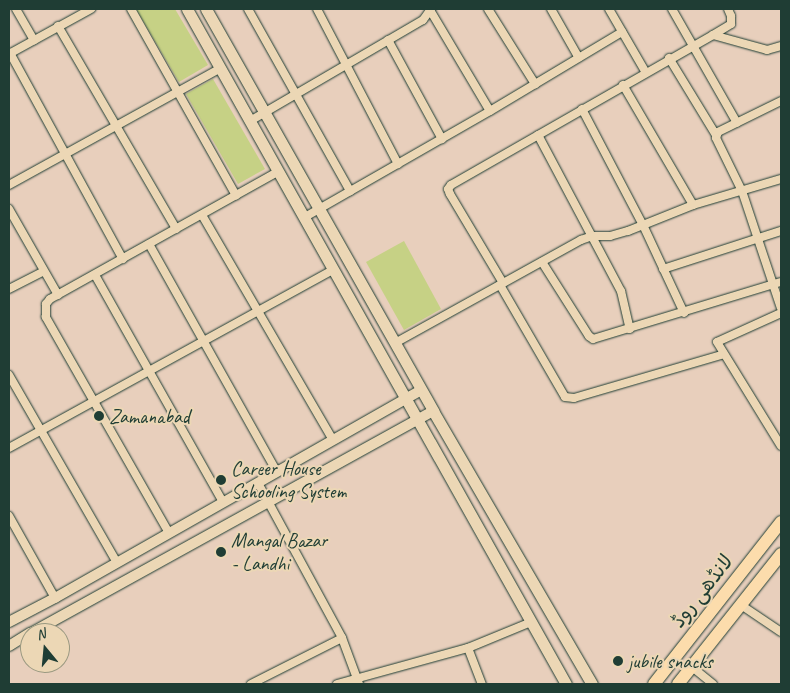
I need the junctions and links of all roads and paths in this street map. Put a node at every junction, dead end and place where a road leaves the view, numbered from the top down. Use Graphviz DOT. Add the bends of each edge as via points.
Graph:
graph roads {
  1 [pos="16,9"];
  2 [pos="131,9"];
  3 [pos="187,9"];
  4 [pos="206,9"];
  5 [pos="248,9"];
  6 [pos="318,9"];
  7 [pos="430,9"];
  8 [pos="488,9"];
  9 [pos="551,9"];
  10 [pos="610,9"];
  11 [pos="672,9"];
  12 [pos="729,9"];
  13 [pos="86,10"];
  14 [pos="58,26"];
  15 [pos="622,32"];
  16 [pos="713,35"];
  17 [pos="34,40"];
  18 [pos="388,40"];
  19 [pos="693,45"];
  20 [pos="781,46"];
  21 [pos="9,53"];
  22 [pos="579,58"];
  23 [pos="669,58"];
  24 [pos="346,64"];
  25 [pos="221,68"];
  26 [pos="645,72"];
  27 [pos="535,84"];
  28 [pos="623,85"];
  29 [pos="179,92"];
  30 [pos="296,95"];
  31 [pos="781,101"];
  32 [pos="582,109"];
  33 [pos="490,111"];
  34 [pos="266,112"];
  35 [pos="250,121"];
  36 [pos="737,123"];
  37 [pos="116,126"];
  38 [pos="538,135"];
  39 [pos="716,135"];
  40 [pos="442,139"];
  41 [pos="65,154"];
  42 [pos="398,164"];
  43 [pos="279,171"];
  44 [pos="781,179"];
  45 [pos="9,185"];
  46 [pos="350,191"];
  47 [pos="742,191"];
  48 [pos="236,195"];
  49 [pos="693,205"];
  50 [pos="9,209"];
  51 [pos="319,209"];
  52 [pos="202,214"];
  53 [pos="305,217"];
  54 [pos="643,225"];
  55 [pos="176,229"];
  56 [pos="781,231"];
  57 [pos="592,236"];
  58 [pos="758,238"];
  59 [pos="149,244"];
  60 [pos="123,259"];
  61 [pos="542,262"];
  62 [pos="334,269"];
  63 [pos="664,269"];
  64 [pos="44,271"];
  65 [pos="95,275"];
  66 [pos="781,282"];
  67 [pos="502,284"];
  68 [pos="772,284"];
  69 [pos="9,289"];
  70 [pos="58,295"];
  71 [pos="781,308"];
  72 [pos="258,310"];
  73 [pos="684,313"];
  74 [pos="781,313"];
  75 [pos="630,328"];
  76 [pos="205,341"];
  77 [pos="395,343"];
  78 [pos="724,354"];
  79 [pos="150,372"];
  80 [pos="9,375"];
  81 [pos="421,390"];
  82 [pos="407,398"];
  83 [pos="94,402"];
  84 [pos="433,411"];
  85 [pos="418,418"];
  86 [pos="42,432"];
  87 [pos="333,440"];
  88 [pos="781,446"];
  89 [pos="9,448"];
  90 [pos="277,472"];
  91 [pos="258,483"];
  92 [pos="269,500"];
  93 [pos="223,502"];
  94 [pos="9,516"];
  95 [pos="781,522"];
  96 [pos="169,533"];
  97 [pos="781,554"];
  98 [pos="117,563"];
  99 [pos="55,598"];
  100 [pos="740,606"];
  101 [pos="9,622"];
  102 [pos="531,622"];
  103 [pos="48,623"];
  104 [pos="781,632"];
  105 [pos="342,638"];
  106 [pos="20,639"];
  107 [pos="9,646"];
  108 [pos="468,648"];
  109 [pos="692,667"];
  110 [pos="358,681"];
  111 [pos="251,684"];
  112 [pos="337,684"];
  113 [pos="482,684"];
  114 [pos="566,684"];
  115 [pos="592,684"];
  116 [pos="654,684"];
  117 [pos="678,684"];
  118 [pos="713,684"];
  1 -- 17 [label="street"];
  2 -- 29 [label="street"];
  3 -- 25 [label="main road"];
  4 -- 34 [label="main road"];
  5 -- 30 [label="street"];
  6 -- 24 [label="street"];
  7 -- 18 [label="street" via="423,20"];
  7 -- 33 [label="street"];
  8 -- 27 [label="street"];
  9 -- 22 [label="street"];
  10 -- 15 [label="street"];
  11 -- 19 [label="street"];
  12 -- 16 [label="street" via="731,24"];
  13 -- 14 [label="street"];
  14 -- 17 [label="street"];
  14 -- 37 [label="street"];
  15 -- 22 [label="street"];
  15 -- 26 [label="street"];
  16 -- 19 [label="street"];
  16 -- 20 [label="street" via="767,50"];
  17 -- 21 [label="street"];
  18 -- 24 [label="street"];
  18 -- 40 [label="street"];
  19 -- 23 [label="street"];
  19 -- 36 [label="street"];
  21 -- 41 [label="street"];
  22 -- 27 [label="street"];
  23 -- 26 [label="street"];
  23 -- 39 [label="street"];
  24 -- 30 [label="street"];
  24 -- 42 [label="street"];
  25 -- 29 [label="street"];
  25 -- 35 [label="main road"];
  26 -- 28 [label="street"];
  27 -- 33 [label="street"];
  28 -- 32 [label="street"];
  28 -- 49 [label="street"];
  29 -- 37 [label="street"];
  29 -- 48 [label="street"];
  30 -- 34 [label="street"];
  30 -- 46 [label="street"];
  31 -- 36 [label="street"];
  32 -- 38 [label="street"];
  32 -- 54 [label="street"];
  33 -- 40 [label="street"];
  34 -- 35 [label="street"];
  34 -- 51 [label="main road"];
  35 -- 43 [label="main road"];
  36 -- 39 [label="street"];
  37 -- 41 [label="street"];
  37 -- 55 [label="street"];
  38 -- 57 [label="street"];
  38 -- 67 [label="street" via="448,189"];
  39 -- 47 [label="street"];
  40 -- 42 [label="street"];
  41 -- 45 [label="street"];
  41 -- 60 [label="street"];
  42 -- 46 [label="street"];
  43 -- 48 [label="street"];
  43 -- 53 [label="main road"];
  44 -- 47 [label="street"];
  46 -- 51 [label="street"];
  47 -- 49 [label="street"];
  47 -- 58 [label="street"];
  48 -- 52 [label="street"];
  49 -- 54 [label="street"];
  50 -- 64 [label="street"];
  51 -- 53 [label="street"];
  51 -- 77 [label="main road"];
  52 -- 55 [label="street"];
  52 -- 72 [label="street"];
  53 -- 62 [label="main road"];
  54 -- 57 [label="street" via="610,236"];
  54 -- 63 [label="street"];
  55 -- 59 [label="street"];
  56 -- 58 [label="street"];
  57 -- 61 [label="street"];
  57 -- 75 [label="street" via="620,291"];
  58 -- 63 [label="street"];
  58 -- 68 [label="street"];
  59 -- 60 [label="street"];
  59 -- 76 [label="street"];
  60 -- 65 [label="street"];
  61 -- 67 [label="street"];
  61 -- 75 [label="street" via="591,338"];
  62 -- 72 [label="street"];
  62 -- 82 [label="main road"];
  63 -- 73 [label="street"];
  64 -- 69 [label="street"];
  64 -- 70 [label="street"];
  65 -- 70 [label="street"];
  65 -- 79 [label="street"];
  66 -- 68 [label="street"];
  67 -- 77 [label="street"];
  67 -- 78 [label="street" via="562,395 569,398"];
  68 -- 71 [label="street"];
  68 -- 73 [label="street"];
  70 -- 83 [label="street" via="46,304 46,317"];
  72 -- 76 [label="street"];
  72 -- 87 [label="street"];
  73 -- 75 [label="street"];
  74 -- 78 [label="street" via="717,342"];
  76 -- 79 [label="street"];
  76 -- 90 [label="street"];
  77 -- 81 [label="main road"];
  78 -- 88 [label="street"];
  79 -- 83 [label="street"];
  79 -- 93 [label="street"];
  80 -- 86 [label="street"];
  81 -- 82 [label="street"];
  81 -- 84 [label="main road"];
  82 -- 85 [label="main road"];
  82 -- 87 [label="street"];
  83 -- 86 [label="street"];
  83 -- 96 [label="street"];
  84 -- 85 [label="street"];
  84 -- 115 [label="main road"];
  85 -- 92 [label="street"];
  85 -- 102 [label="main road"];
  86 -- 89 [label="street"];
  86 -- 98 [label="street"];
  87 -- 90 [label="street"];
  90 -- 91 [label="street"];
  91 -- 92 [label="street"];
  91 -- 93 [label="street"];
  92 -- 103 [label="street"];
  92 -- 105 [label="street"];
  93 -- 96 [label="street"];
  94 -- 99 [label="street"];
  95 -- 116 [label="main road, لانڈھی روڈ"];
  96 -- 98 [label="street"];
  97 -- 100 [label="main road, لانڈھی روڈ"];
  98 -- 99 [label="street"];
  99 -- 101 [label="street"];
  100 -- 104 [label="street"];
  100 -- 109 [label="main road, لانڈھی روڈ"];
  102 -- 108 [label="street"];
  102 -- 114 [label="main road"];
  105 -- 110 [label="street"];
  105 -- 111 [label="street"];
  106 -- 107 [label="street"];
  108 -- 110 [label="street"];
  108 -- 113 [label="street"];
  109 -- 117 [label="main road, لانڈھی روڈ"];
  109 -- 118 [label="street"];
  110 -- 112 [label="street"];
}
